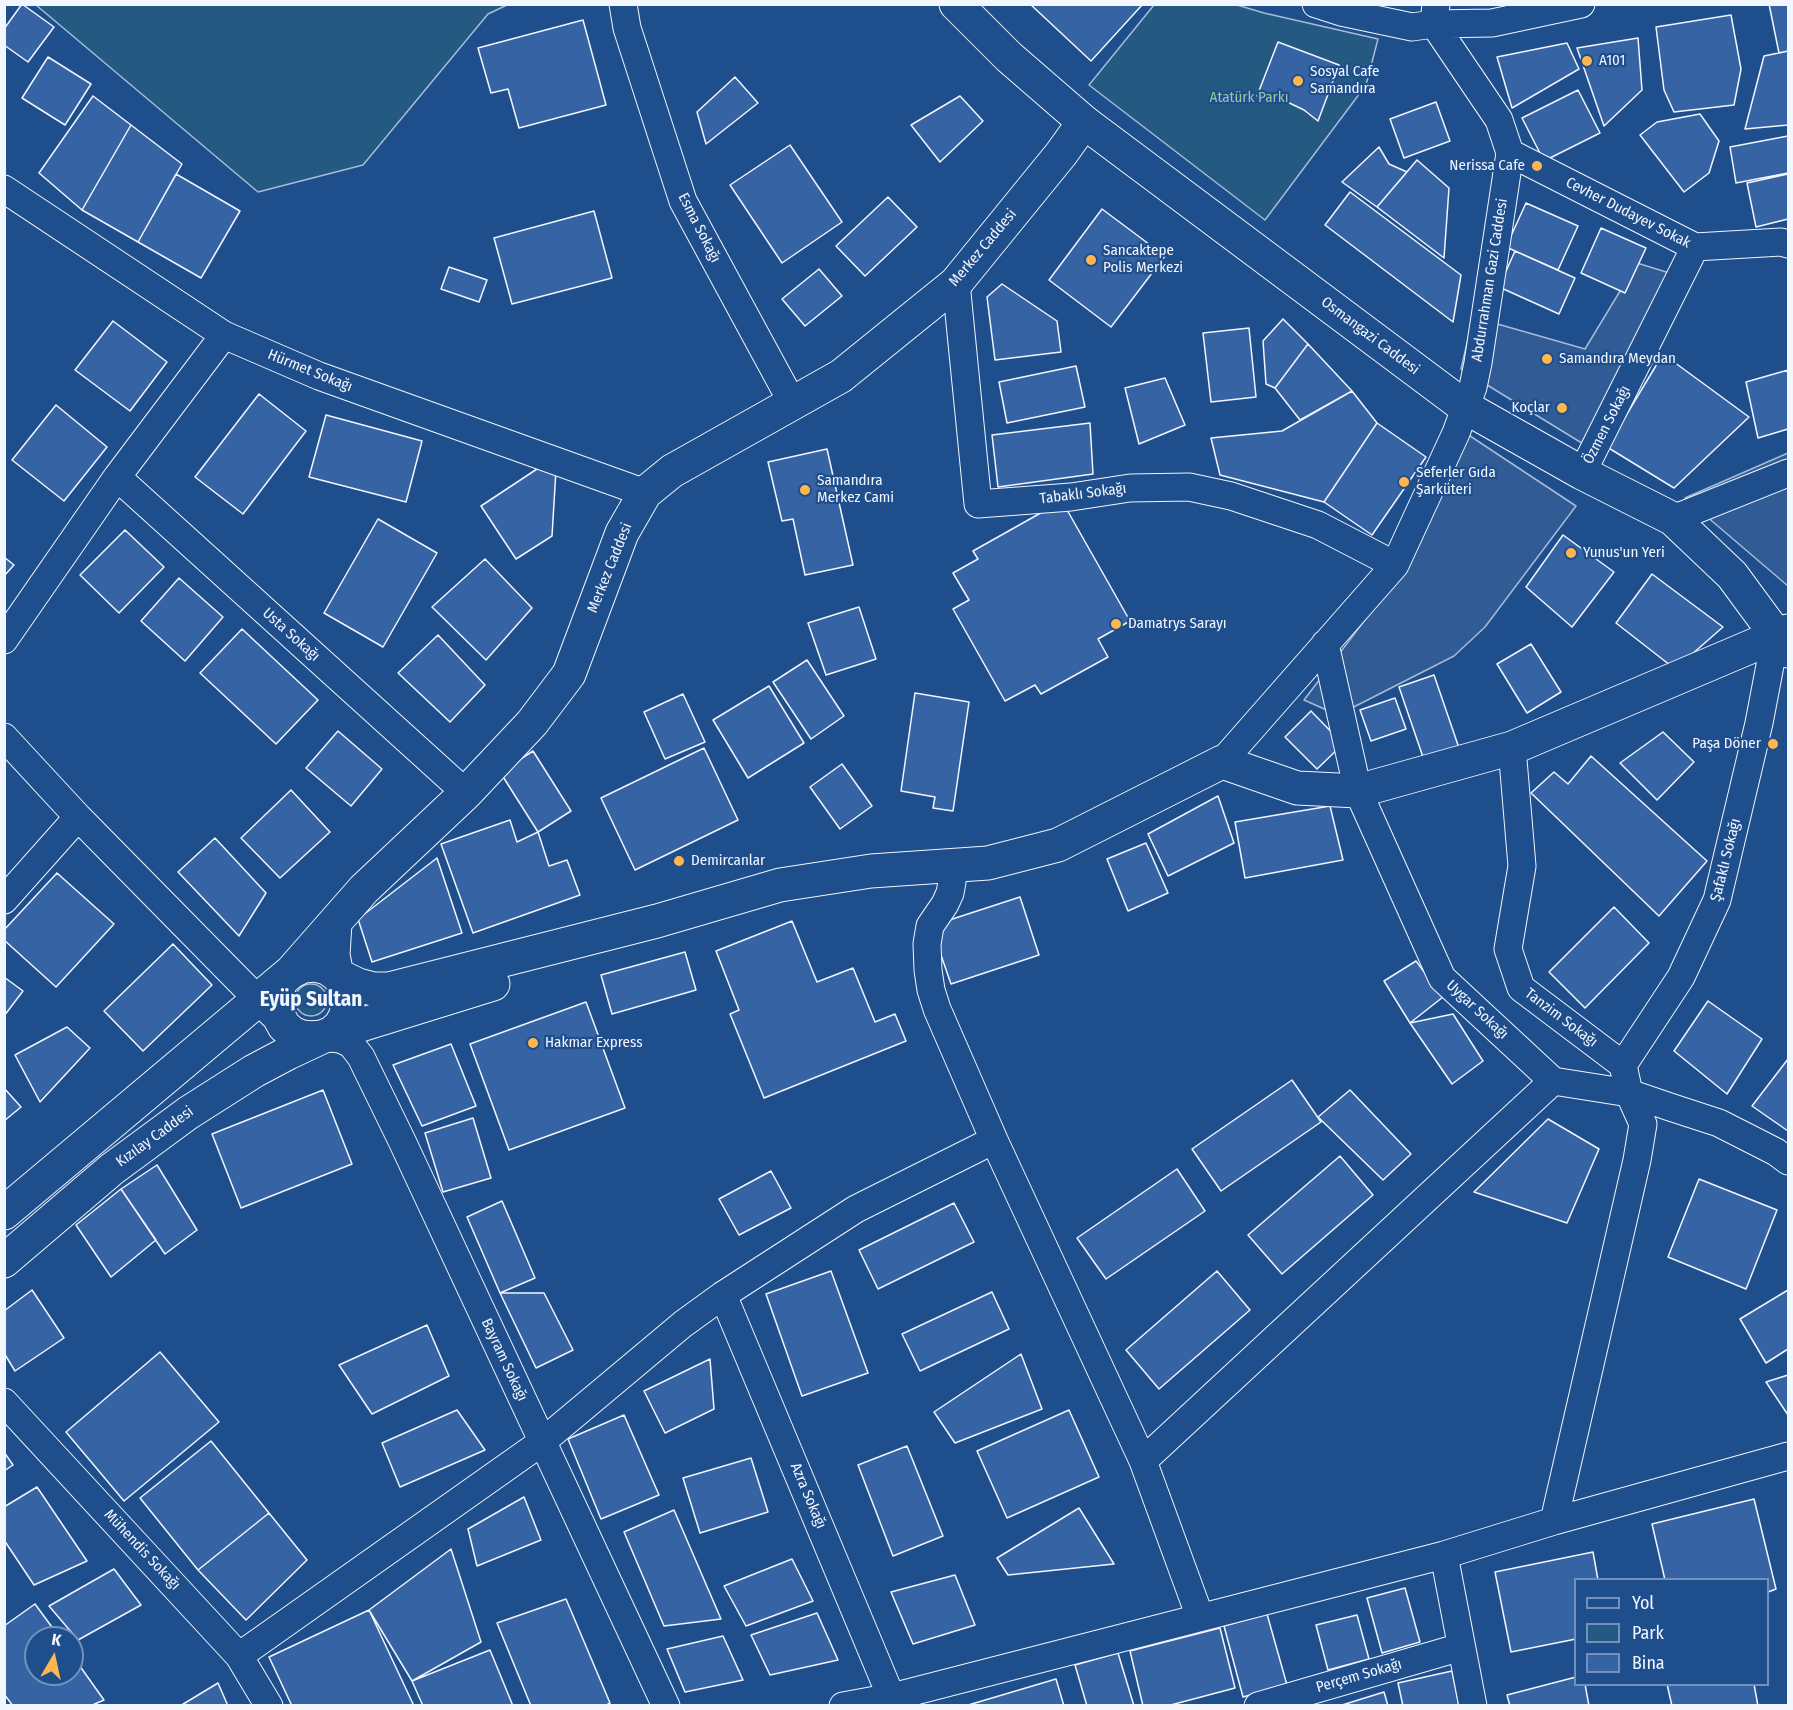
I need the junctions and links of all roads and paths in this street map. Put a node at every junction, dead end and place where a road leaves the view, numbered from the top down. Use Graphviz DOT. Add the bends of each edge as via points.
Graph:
graph roads {
  1 [pos="623,4"];
  2 [pos="956,4"];
  3 [pos="1316,4"];
  4 [pos="1581,4"];
  5 [pos="1435,14"];
  6 [pos="1084,122"];
  7 [pos="1510,153"];
  8 [pos="4,189"];
  9 [pos="1788,244"];
  10 [pos="1695,247"];
  11 [pos="956,283"];
  12 [pos="224,335"];
  13 [pos="793,404"];
  14 [pos="1465,407"];
  15 [pos="1582,473"];
  16 [pos="1788,473"];
  17 [pos="117,477"];
  18 [pos="645,493"];
  19 [pos="1673,519"];
  20 [pos="1395,565"];
  21 [pos="1784,638"];
  22 [pos="4,640"];
  23 [pos="1325,644"];
  24 [pos="4,737"];
  25 [pos="1512,748"];
  26 [pos="1222,762"];
  27 [pos="1358,791"];
  28 [pos="466,793"];
  29 [pos="78,817"];
  30 [pos="953,865"];
  31 [pos="4,900"];
  32 [pos="657,921"];
  33 [pos="335,923"];
  34 [pos="230,972"];
  35 [pos="291,972"];
  36 [pos="337,975"];
  37 [pos="258,1001"];
  38 [pos="284,1026"];
  39 [pos="322,1037"];
  40 [pos="1623,1065"];
  41 [pos="1553,1081"];
  42 [pos="1629,1093"];
  43 [pos="994,1140"];
  44 [pos="1788,1161"];
  45 [pos="4,1213"];
  46 [pos="4,1262"];
  47 [pos="723,1295"];
  48 [pos="4,1402"];
  49 [pos="542,1442"];
  50 [pos="1788,1456"];
  51 [pos="1143,1461"];
  52 [pos="1554,1521"];
  53 [pos="1444,1555"];
  54 [pos="1200,1617"];
  55 [pos="1461,1647"];
  56 [pos="239,1656"];
  57 [pos="893,1701"];
  58 [pos="269,1706"];
  59 [pos="666,1706"];
  60 [pos="843,1706"];
  61 [pos="1258,1706"];
  62 [pos="1473,1706"];
  1 -- 13 [label="street, Esma Sokağı" via="627,28 683,201"];
  2 -- 6 [label="main road, Osmangazi Caddesi" via="1009,57"];
  3 -- 5 [label="street" via="1412,27"];
  4 -- 5 [label="street" via="1492,23"];
  5 -- 7 [label="street" via="1499,120"];
  6 -- 11 [label="main road, Merkez Caddesi"];
  6 -- 14 [label="main road, Osmangazi Caddesi"];
  7 -- 10 [label="street, Cevher Dudayev Sokak"];
  7 -- 14 [label="street, Abdurrahman Gazi Caddesi" via="1478,363"];
  8 -- 12 [label="street, Hürmet Sokağı"];
  9 -- 10 [label="street, Cevher Dudayev Sokak"];
  10 -- 15 [label="street, Özmen Sokağı"];
  11 -- 13 [label="main road, Merkez Caddesi" via="841,376"];
  11 -- 20 [label="street, Tabaklı Sokağı" via="978,504 1130,488 1189,488 1231,496 1318,525"];
  12 -- 17 [label="street"];
  12 -- 18 [label="street, Hürmet Sokağı" via="319,376"];
  13 -- 18 [label="main road, Merkez Caddesi" via="672,471"];
  14 -- 15 [label="main road, Osmangazi Caddesi"];
  14 -- 20 [label="street"];
  15 -- 19 [label="main road, Osmangazi Caddesi"];
  16 -- 19 [label="street"];
  17 -- 22 [label="street"];
  17 -- 28 [label="street, Usta Sokağı"];
  18 -- 28 [label="main road, Merkez Caddesi" via="622,533 569,674 532,723"];
  19 -- 21 [label="main road, Osmangazi Caddesi" via="1732,575"];
  20 -- 23 [label="street"];
  21 -- 25 [label="main road" via="1757,644"];
  21 -- 40 [label="street, Şafaklı Sokağı" via="1759,723 1717,900 1681,977"];
  23 -- 26 [label="street"];
  23 -- 27 [label="street, Uygar Sokağı"];
  24 -- 29 [label="street"];
  25 -- 27 [label="main road"];
  25 -- 40 [label="street, Tanzim Sokağı" via="1522,866 1508,949 1521,988"];
  26 -- 27 [label="main road" via="1296,788"];
  26 -- 30 [label="main road" via="1058,845 988,863"];
  27 -- 41 [label="street, Uygar Sokağı" via="1442,978"];
  28 -- 33 [label="main road, Merkez Caddesi" via="364,889"];
  29 -- 31 [label="street"];
  29 -- 34 [label="street"];
  30 -- 32 [label="main road" via="871,870 780,885"];
  30 -- 43 [label="street" via="950,893 930,926 928,970 937,1009"];
  32 -- 36 [label="main road" via="389,989 373,990"];
  32 -- 39 [label="main road" via="531,971"];
  33 -- 35 [label="main road, Merkez Caddesi"];
  33 -- 36 [label="main road" via="333,954"];
  34 -- 35 [label="street" via="249,981 260,981"];
  34 -- 37 [label="street"];
  35 -- 36 [label="main road" via="315,965"];
  35 -- 37 [label="main road"];
  35 -- 38 [label="main road" via="282,980 275,1003"];
  36 -- 39 [label="main road" via="345,985 348,1007 339,1026"];
  37 -- 38 [label="street"];
  37 -- 45 [label="main road"];
  38 -- 39 [label="main road" via="302,1037"];
  39 -- 46 [label="main road, Kızılay Caddesi" via="254,1071 188,1113 112,1168"];
  39 -- 49 [label="street, Bayram Sokağı" via="351,1044 361,1057"];
  40 -- 42 [label="street"];
  41 -- 42 [label="street"];
  41 -- 51 [label="street"];
  42 -- 44 [label="street" via="1719,1124"];
  42 -- 52 [label="street" via="1643,1124 1637,1160"];
  43 -- 47 [label="street" via="856,1209"];
  43 -- 51 [label="street"];
  47 -- 49 [label="street"];
  47 -- 57 [label="street, Azra Sokağı"];
  48 -- 56 [label="street, Mühendis Sokağı"];
  49 -- 56 [label="street"];
  49 -- 59 [label="street, Bayram Sokağı"];
  50 -- 52 [label="street"];
  51 -- 54 [label="street"];
  52 -- 53 [label="street"];
  53 -- 54 [label="street"];
  53 -- 55 [label="street"];
  54 -- 57 [label="street"];
  55 -- 61 [label="street, Perçem Sokağı"];
  55 -- 62 [label="street"];
  56 -- 58 [label="street, Mühendis Sokağı"];
  57 -- 60 [label="street"];
}
